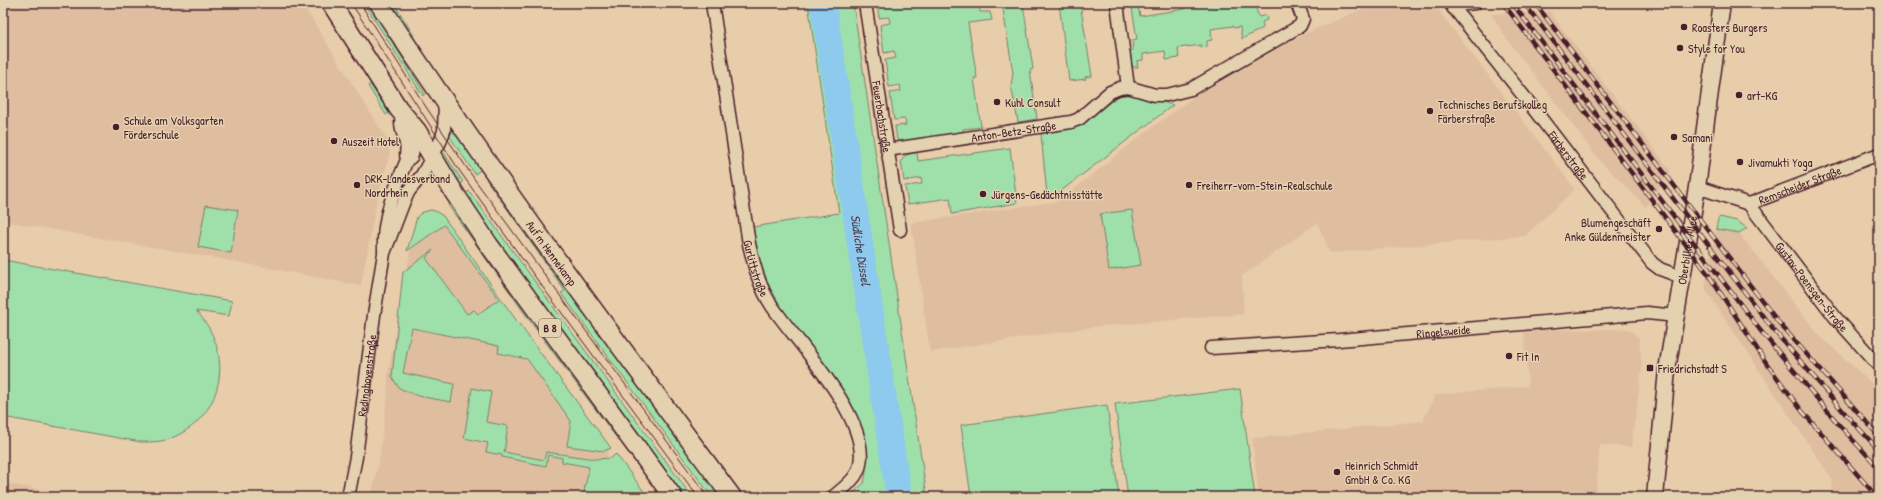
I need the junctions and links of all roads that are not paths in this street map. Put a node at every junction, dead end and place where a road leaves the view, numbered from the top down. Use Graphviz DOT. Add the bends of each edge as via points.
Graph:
graph roads {
  1 [pos="331,3"];
  2 [pos="379,3"];
  3 [pos="712,3"];
  4 [pos="865,3"];
  5 [pos="1117,3"];
  6 [pos="1297,3"];
  7 [pos="1475,3"];
  8 [pos="1722,3"];
  9 [pos="1451,5"];
  10 [pos="1128,87"];
  11 [pos="445,103"];
  12 [pos="404,117"];
  13 [pos="887,150"];
  14 [pos="1879,154"];
  15 [pos="409,155"];
  16 [pos="432,156"];
  17 [pos="422,175"];
  18 [pos="447,181"];
  19 [pos="1697,187"];
  20 [pos="1749,204"];
  21 [pos="900,230"];
  22 [pos="384,253"];
  23 [pos="1681,278"];
  24 [pos="1676,316"];
  25 [pos="1211,348"];
  26 [pos="1879,366"];
  27 [pos="348,497"];
  28 [pos="673,497"];
  29 [pos="732,497"];
  30 [pos="833,497"];
  31 [pos="1655,497"];
  1 -- 12 [label="main road, B 8"];
  2 -- 11 [label="main road, Auf'm Hennekamp"];
  3 -- 30 [label="street, Gurlittstraße" via="749,244 757,277 771,305 826,377 841,401 850,416 858,441 858,471"];
  4 -- 13 [label="street, Feuerbachstraße"];
  5 -- 10 [label="street"];
  6 -- 10 [label="street" via="1302,19 1300,26 1191,89 1167,95"];
  7 -- 9 [label="street"];
  8 -- 19 [label="main road, Oberbilker Allee"];
  9 -- 23 [label="street, Färberstraße" via="1652,264"];
  10 -- 13 [label="street, Anton-Betz-Straße" via="1110,92 1079,119 1071,122"];
  11 -- 16 [label="street, Redinghovenstraße" via="444,131"];
  11 -- 29 [label="main road, Auf'm Hennekamp" via="524,215"];
  12 -- 15 [label="main road, B 8" via="404,130 410,143"];
  12 -- 16 [label="main road, B 8" via="417,131"];
  13 -- 21 [label="street, Feuerbachstraße"];
  14 -- 20 [label="street, Remscheider Straße"];
  15 -- 22 [label="street, Redinghovenstraße" via="390,202 383,233"];
  16 -- 17 [label="street, Redinghovenstraße"];
  16 -- 18 [label="main road, B 8"];
  17 -- 18 [label="street"];
  17 -- 22 [label="street, Redinghovenstraße" via="404,201"];
  18 -- 28 [label="main road, B 8" via="489,245"];
  19 -- 20 [label="street, Remscheider Straße"];
  19 -- 23 [label="main road, Oberbilker Allee"];
  20 -- 26 [label="street, Gustav-Poensgen-Straße" via="1835,317"];
  22 -- 27 [label="street, Redinghovenstraße" via="356,457"];
  23 -- 24 [label="main road, Oberbilker Allee"];
  24 -- 25 [label="street, Ringelsweide" via="1646,313 1339,340"];
  24 -- 31 [label="main road, Oberbilker Allee" via="1662,412"];
}
